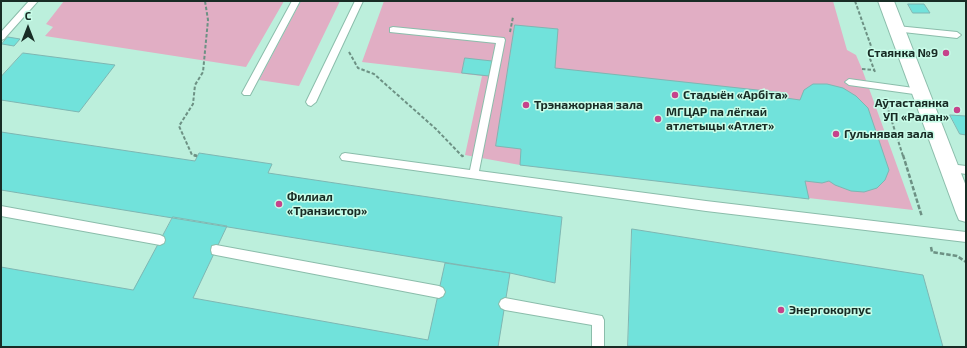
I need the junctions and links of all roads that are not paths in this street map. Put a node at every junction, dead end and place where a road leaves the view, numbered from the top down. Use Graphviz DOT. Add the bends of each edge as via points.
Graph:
graph roads {
  1 [pos="34,1"];
  2 [pos="296,1"];
  3 [pos="359,1"];
  4 [pos="886,1"];
  5 [pos="897,28"];
  6 [pos="393,30"];
  7 [pos="957,35"];
  8 [pos="1,37"];
  9 [pos="850,82"];
  10 [pos="246,92"];
  11 [pos="921,92"];
  12 [pos="311,102"];
  13 [pos="345,157"];
  14 [pos="958,169"];
  15 [pos="473,175"];
  16 [pos="1,211"];
  17 [pos="966,213"];
  18 [pos="966,238"];
  19 [pos="160,240"];
  20 [pos="216,250"];
  21 [pos="439,292"];
  22 [pos="505,304"];
  23 [pos="598,347"];
  1 -- 8 [label="lane"];
  2 -- 10 [label="lane"];
  3 -- 12 [label="lane"];
  4 -- 5 [label="street"];
  5 -- 7 [label="lane"];
  5 -- 11 [label="street"];
  6 -- 15 [label="lane" via="501,40"];
  9 -- 11 [label="lane"];
  11 -- 14 [label="street"];
  13 -- 15 [label="lane"];
  14 -- 17 [label="street"];
  15 -- 18 [label="lane"];
  16 -- 19 [label="lane"];
  20 -- 21 [label="lane"];
  22 -- 23 [label="lane" via="598,320"];
}
